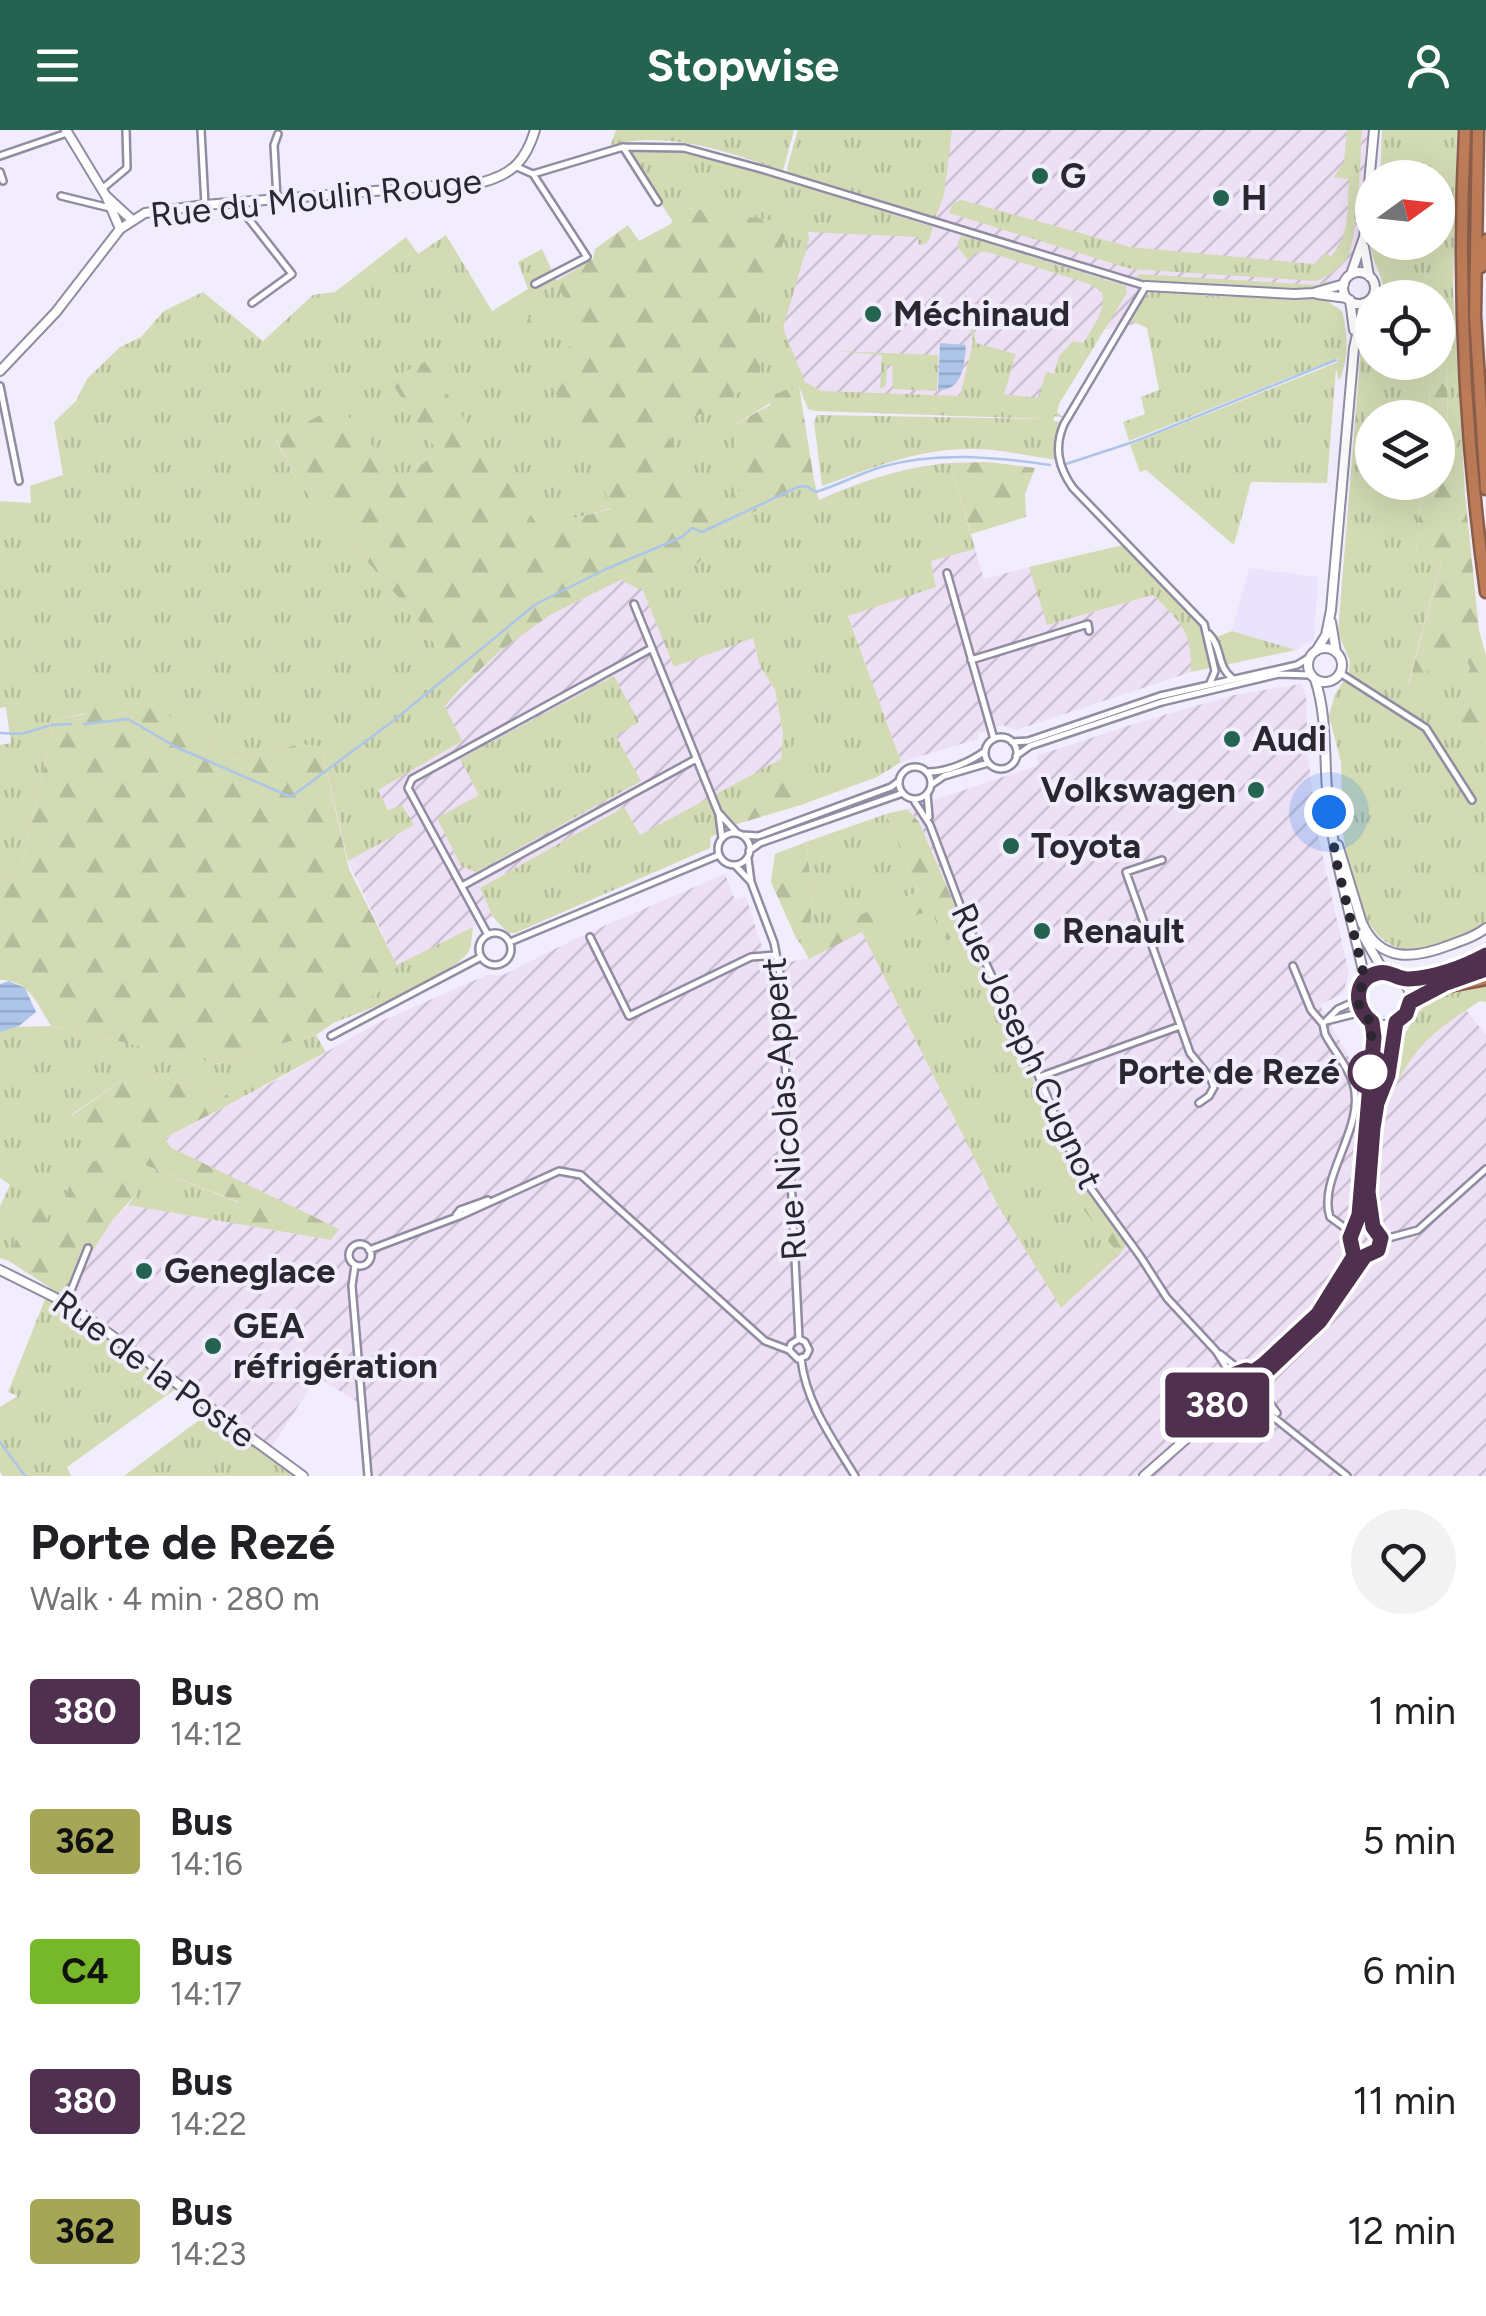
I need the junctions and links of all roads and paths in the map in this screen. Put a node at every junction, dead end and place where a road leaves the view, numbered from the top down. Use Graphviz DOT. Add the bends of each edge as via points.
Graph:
graph roads {
  1 [pos="126,130"];
  2 [pos="201,130"];
  3 [pos="534,130"];
  4 [pos="1374,130"];
  5 [pos="1465,130"];
  6 [pos="1478,130"];
  7 [pos="67,131"];
  8 [pos="278,134"];
  9 [pos="623,147"];
  10 [pos="0,156"];
  11 [pos="1371,160"];
  12 [pos="517,166"];
  13 [pos="0,172"];
  14 [pos="533,174"];
  15 [pos="3,181"];
  16 [pos="104,192"];
  17 [pos="61,196"];
  18 [pos="277,199"];
  19 [pos="239,202"];
  20 [pos="658,202"];
  21 [pos="206,205"];
  22 [pos="110,208"];
  23 [pos="131,220"];
  24 [pos="120,229"];
  25 [pos="1486,240"];
  26 [pos="1356,260"];
  27 [pos="1366,260"];
  28 [pos="1351,274"];
  29 [pos="1369,276"];
  30 [pos="1371,280"];
  31 [pos="535,284"];
  32 [pos="1344,284"];
  33 [pos="1146,286"];
  34 [pos="1313,293"];
  35 [pos="1348,299"];
  36 [pos="1355,301"];
  37 [pos="252,303"];
  38 [pos="1475,316"];
  39 [pos="1355,344"];
  40 [pos="1354,348"];
  41 [pos="1,367"];
  42 [pos="0,386"];
  43 [pos="19,482"];
  44 [pos="1486,489"];
  45 [pos="947,572"];
  46 [pos="1486,592"];
  47 [pos="634,604"];
  48 [pos="1331,610"];
  49 [pos="1090,631"];
  50 [pos="1209,634"];
  51 [pos="652,648"];
  52 [pos="1336,652"];
  53 [pos="1313,654"];
  54 [pos="972,660"];
  55 [pos="1340,673"];
  56 [pos="1313,677"];
  57 [pos="1232,678"];
  58 [pos="1330,682"];
  59 [pos="1210,683"];
  60 [pos="1323,721"];
  61 [pos="994,739"];
  62 [pos="1012,742"];
  63 [pos="985,751"];
  64 [pos="1016,756"];
  65 [pos="696,759"];
  66 [pos="989,763"];
  67 [pos="926,771"];
  68 [pos="899,781"];
  69 [pos="931,785"];
  70 [pos="927,793"];
  71 [pos="903,794"];
  72 [pos="913,799"];
  73 [pos="1472,800"];
  74 [pos="718,812"];
  75 [pos="1329,812"];
  76 [pos="930,825"];
  77 [pos="739,834"];
  78 [pos="722,838"];
  79 [pos="1338,842"];
  80 [pos="748,854"];
  81 [pos="719,855"];
  82 [pos="1162,860"];
  83 [pos="734,865"];
  84 [pos="751,882"];
  85 [pos="462,886"];
  86 [pos="1486,928"];
  87 [pos="488,935"];
  88 [pos="590,937"];
  89 [pos="510,942"];
  90 [pos="776,955"];
  91 [pos="481,956"];
  92 [pos="1486,956"];
  93 [pos="1293,966"];
  94 [pos="1486,969"];
  95 [pos="1384,972"];
  96 [pos="1486,979"];
  97 [pos="1365,980"];
  98 [pos="1402,980"];
  99 [pos="1433,990"];
  100 [pos="1358,1000"];
  101 [pos="1410,1002"];
  102 [pos="1362,1012"];
  103 [pos="1324,1022"];
  104 [pos="1372,1022"];
  105 [pos="1396,1022"];
  106 [pos="1180,1026"];
  107 [pos="331,1036"];
  108 [pos="1039,1077"];
  109 [pos="1199,1103"];
  110 [pos="1486,1168"];
  111 [pos="1373,1227"];
  112 [pos="1354,1231"];
  113 [pos="1381,1240"];
  114 [pos="88,1248"];
  115 [pos="370,1250"];
  116 [pos="1355,1251"];
  117 [pos="1365,1256"];
  118 [pos="355,1265"];
  119 [pos="0,1270"];
  120 [pos="66,1303"];
  121 [pos="799,1340"];
  122 [pos="789,1350"];
  123 [pos="1216,1351"];
  124 [pos="800,1359"];
  125 [pos="1241,1371"];
  126 [pos="1256,1375"];
  127 [pos="1232,1382"];
  128 [pos="1260,1390"];
  129 [pos="1240,1399"];
  130 [pos="1251,1399"];
  131 [pos="1286,1423"];
  132 [pos="1202,1424"];
  133 [pos="303,1476"];
  134 [pos="368,1476"];
  135 [pos="854,1476"];
  136 [pos="1144,1476"];
  137 [pos="1347,1476"];
  1 -- 16 [label="street" via="127,168"];
  2 -- 21 [label="street"];
  3 -- 12 [label="main road, Rue du Moulin Rouge"];
  4 -- 11 [label="main road"];
  5 -- 46 [label="highway" via="1464,371"];
  6 -- 38 [label="highway"];
  7 -- 10 [label="street"];
  7 -- 16 [label="main road"];
  8 -- 18 [label="street"];
  9 -- 14 [label="street"];
  9 -- 20 [label="street"];
  9 -- 33 [label="street" via="702,152"];
  12 -- 14 [label="street"];
  12 -- 18 [label="main road, Rue du Moulin Rouge" via="475,183"];
  13 -- 15 [label="street"];
  14 -- 31 [label="street" via="587,257"];
  16 -- 22 [label="main road"];
  16 -- 23 [label="main road"];
  17 -- 22 [label="street"];
  18 -- 19 [label="main road, Rue du Moulin Rouge"];
  19 -- 21 [label="main road, Rue du Moulin Rouge"];
  19 -- 37 [label="street" via="292,274"];
  21 -- 23 [label="main road, Rue du Moulin Rouge" via="154,210"];
  22 -- 24 [label="main road"];
  23 -- 24 [label="main road"];
  24 -- 41 [label="main road"];
  25 -- 38 [label="highway"];
  26 -- 28 [label="main road"];
  27 -- 29 [label="main road"];
  28 -- 29 [label="main road"];
  28 -- 32 [label="main road"];
  29 -- 30 [label="main road"];
  32 -- 34 [label="main road"];
  32 -- 35 [label="main road"];
  33 -- 34 [label="main road"];
  33 -- 50 [label="street" via="1064,424 1059,461 1073,488"];
  34 -- 35 [label="main road"];
  35 -- 36 [label="main road"];
  35 -- 40 [label="main road"];
  38 -- 44 [label="highway"];
  39 -- 40 [label="main road"];
  40 -- 48 [label="main road"];
  42 -- 43 [label="street"];
  45 -- 54 [label="street"];
  47 -- 51 [label="street"];
  48 -- 52 [label="main road"];
  48 -- 53 [label="main road"];
  49 -- 54 [label="street" via="1088,624"];
  50 -- 57 [label="street"];
  50 -- 59 [label="street" via="1215,670"];
  51 -- 65 [label="street"];
  51 -- 85 [label="street" via="412,778 408,788"];
  52 -- 53 [label="main road"];
  52 -- 55 [label="main road"];
  53 -- 56 [label="main road"];
  53 -- 57 [label="street" via="1297,665"];
  54 -- 61 [label="street"];
  55 -- 58 [label="main road"];
  55 -- 73 [label="street" via="1426,728"];
  56 -- 58 [label="main road"];
  56 -- 60 [label="main road"];
  56 -- 64 [label="street" via="1278,674 1162,702"];
  57 -- 59 [label="street"];
  58 -- 60 [label="main road"];
  59 -- 62 [label="street"];
  60 -- 75 [label="main road"];
  61 -- 62 [label="street"];
  61 -- 63 [label="street"];
  62 -- 64 [label="street"];
  63 -- 66 [label="street"];
  63 -- 67 [label="street"];
  64 -- 66 [label="street" via="1005,768"];
  65 -- 74 [label="street"];
  65 -- 85 [label="street"];
  66 -- 69 [label="street"];
  67 -- 68 [label="street" via="911,768"];
  67 -- 69 [label="street"];
  68 -- 71 [label="street"];
  68 -- 77 [label="street" via="758,836"];
  69 -- 70 [label="street"];
  70 -- 72 [label="street"];
  70 -- 76 [label="street, Rue Joseph Cugnot"];
  71 -- 72 [label="street"];
  71 -- 80 [label="street" via="760,842"];
  72 -- 76 [label="street, Rue Joseph Cugnot"];
  74 -- 77 [label="street"];
  74 -- 78 [label="street"];
  75 -- 79 [label="main road"];
  75 -- 97 [label="main road"];
  76 -- 108 [label="street, Rue Joseph Cugnot" via="966,921"];
  77 -- 78 [label="street"];
  77 -- 80 [label="street"];
  78 -- 81 [label="street"];
  79 -- 86 [label="main road" via="1362,922 1381,948 1416,956"];
  79 -- 95 [label="main road" via="1353,910"];
  80 -- 83 [label="street"];
  80 -- 84 [label="street"];
  81 -- 83 [label="street"];
  81 -- 89 [label="street"];
  82 -- 106 [label="street" via="1126,872"];
  83 -- 84 [label="street"];
  84 -- 90 [label="street, Rue Nicolas Appert"];
  85 -- 87 [label="street"];
  87 -- 89 [label="street"];
  87 -- 91 [label="street"];
  88 -- 90 [label="street" via="630,1016 751,957"];
  89 -- 91 [label="street" via="504,962 491,965"];
  90 -- 121 [label="street, Rue Nicolas Appert"];
  91 -- 107 [label="street"];
  92 -- 98 [label="main road"];
  93 -- 103 [label="street" via="1310,1010"];
  94 -- 99 [label="main road"];
  95 -- 97 [label="main road"];
  95 -- 98 [label="main road"];
  96 -- 99 [label="highway"];
  97 -- 100 [label="main road"];
  98 -- 101 [label="main road"];
  99 -- 101 [label="main road"];
  100 -- 102 [label="main road"];
  100 -- 103 [label="street"];
  101 -- 105 [label="main road"];
  102 -- 103 [label="street"];
  102 -- 104 [label="main road"];
  103 -- 112 [label="street" via="1354,1087 1349,1130 1327,1200 1330,1217"];
  104 -- 105 [label="main road"];
  104 -- 112 [label="main road"];
  105 -- 111 [label="main road" via="1373,1128"];
  106 -- 108 [label="street"];
  106 -- 109 [label="street" via="1214,1087"];
  108 -- 123 [label="street, Rue Joseph Cugnot" via="1079,1172 1167,1298"];
  110 -- 113 [label="street" via="1418,1230"];
  111 -- 112 [label="main road"];
  111 -- 113 [label="main road"];
  112 -- 116 [label="main road"];
  113 -- 117 [label="main road"];
  114 -- 120 [label="street"];
  115 -- 118 [label="street" via="368,1263"];
  115 -- 118 [label="street" via="352,1248"];
  115 -- 122 [label="street" via="566,1170 581,1176 765,1341"];
  116 -- 117 [label="main road"];
  116 -- 126 [label="main road" via="1318,1314"];
  117 -- 126 [label="main road" via="1328,1312"];
  118 -- 134 [label="street"];
  119 -- 120 [label="main road, Rue de la Poste"];
  120 -- 133 [label="main road, Rue de la Poste"];
  121 -- 122 [label="street"];
  121 -- 124 [label="street" via="809,1350"];
  122 -- 124 [label="street"];
  123 -- 125 [label="street, Rue Joseph Cugnot"];
  123 -- 127 [label="street, Rue Joseph Cugnot"];
  124 -- 135 [label="street" via="812,1405"];
  125 -- 126 [label="main road"];
  125 -- 127 [label="main road"];
  126 -- 128 [label="main road"];
  127 -- 129 [label="main road"];
  127 -- 132 [label="main road"];
  128 -- 130 [label="main road"];
  128 -- 131 [label="street"];
  129 -- 130 [label="main road"];
  129 -- 132 [label="main road"];
  130 -- 131 [label="street"];
  131 -- 137 [label="street"];
  132 -- 136 [label="main road"];
}
